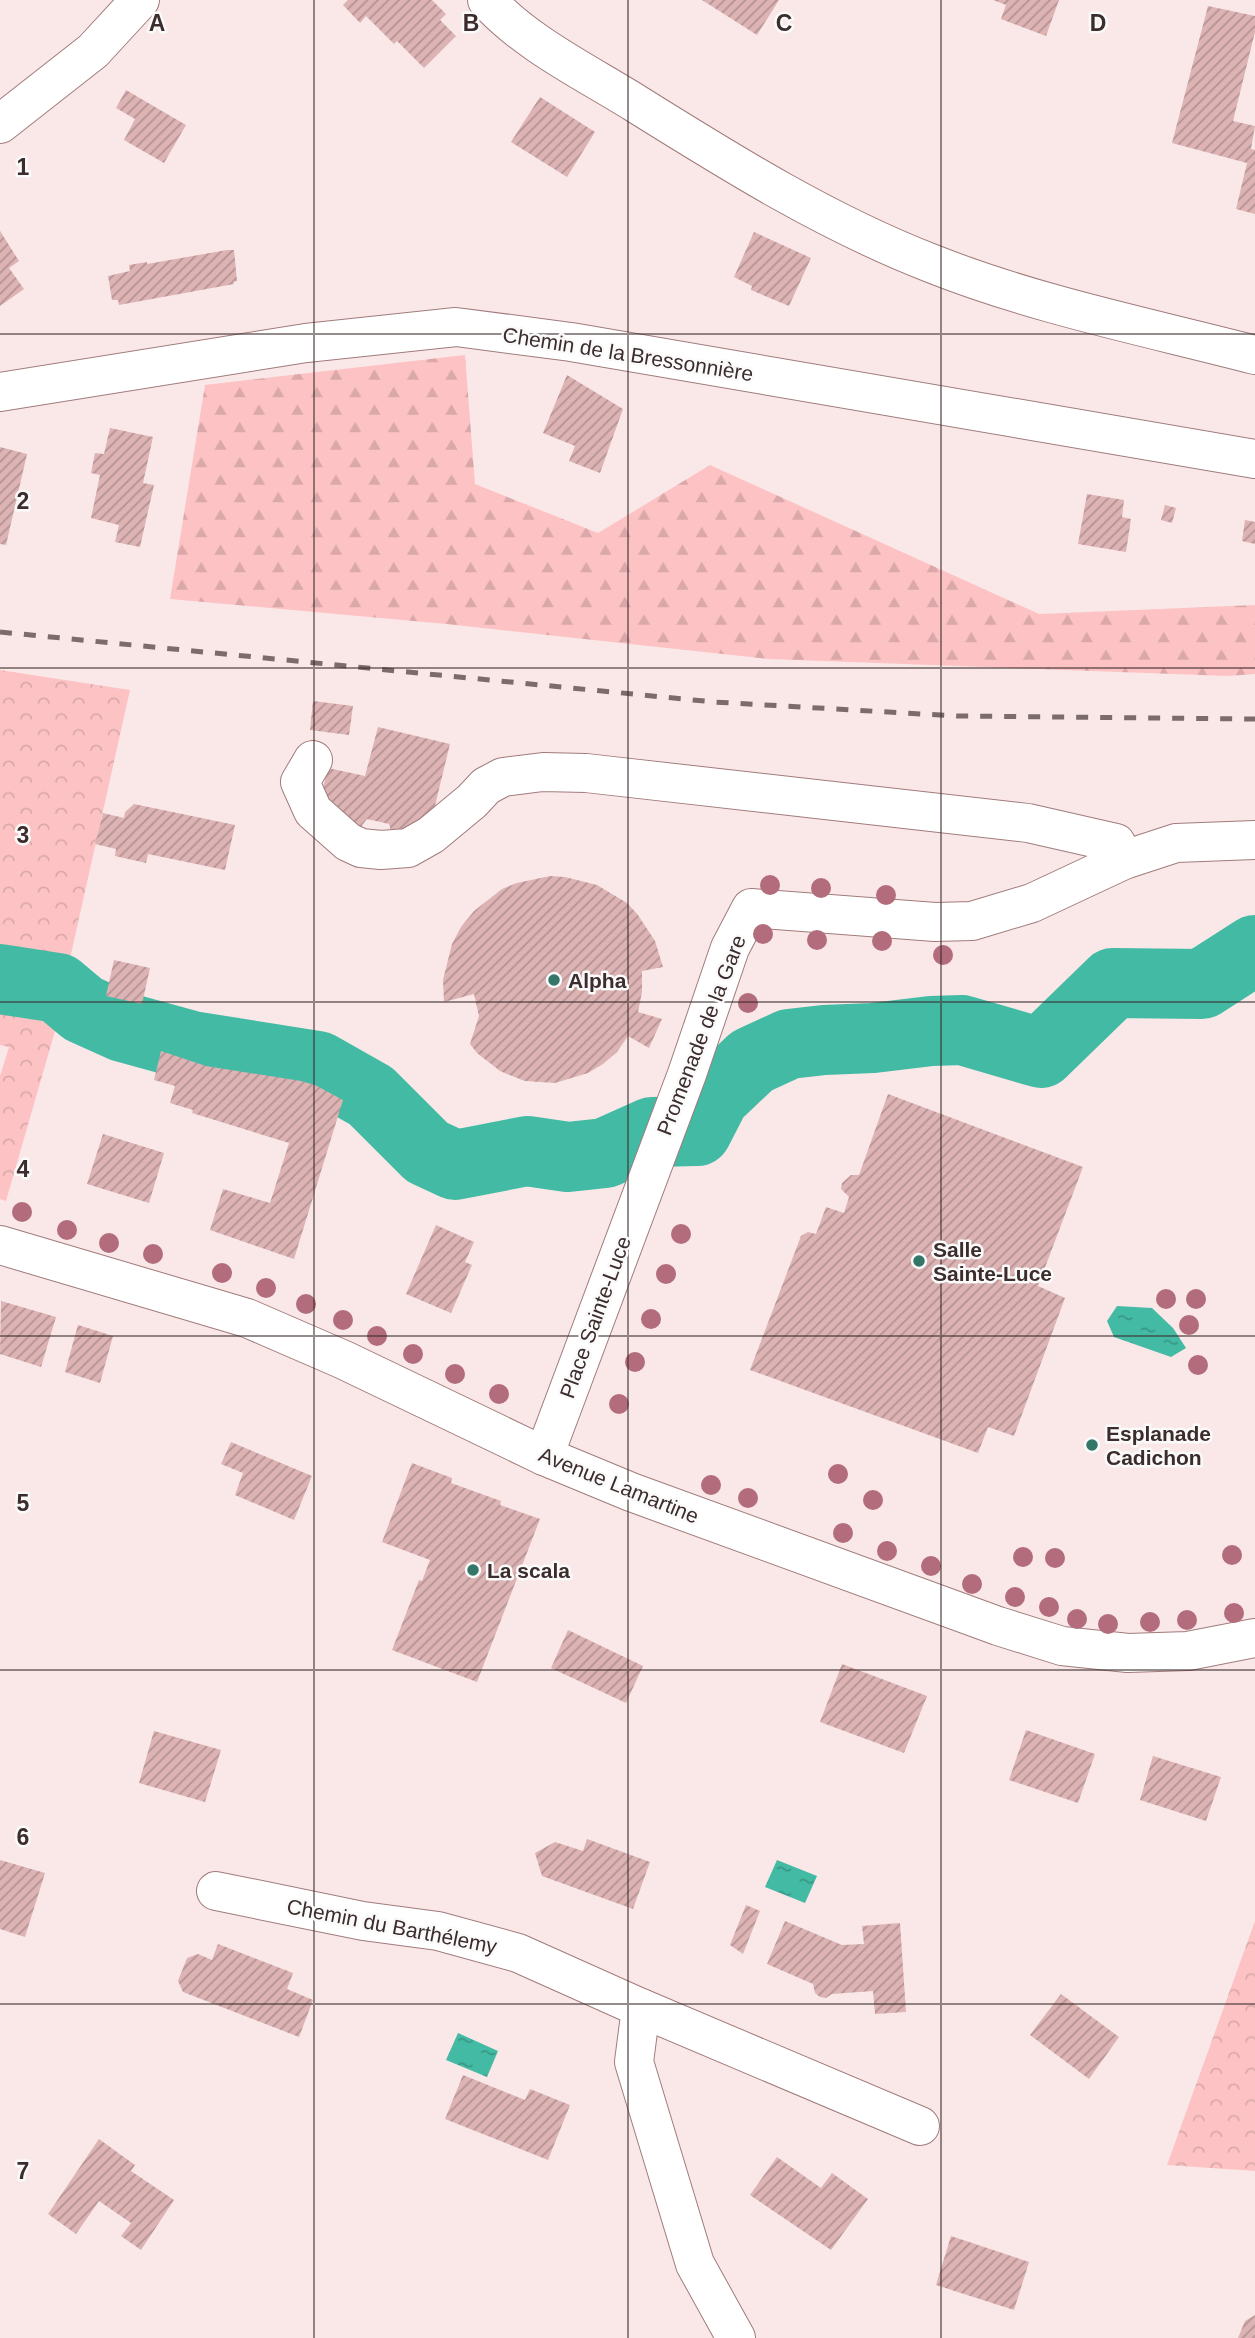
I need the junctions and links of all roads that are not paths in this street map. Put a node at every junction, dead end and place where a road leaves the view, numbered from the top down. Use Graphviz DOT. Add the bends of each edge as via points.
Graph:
graph roads {
  1 [pos="140,0"];
  2 [pos="487,0"];
  3 [pos="0,124"];
  4 [pos="1255,355"];
  5 [pos="0,392"];
  6 [pos="1255,459"];
  7 [pos="313,760"];
  8 [pos="1255,840"];
  9 [pos="1124,860"];
  10 [pos="647,1177"];
  11 [pos="0,1245"];
  12 [pos="544,1456"];
  13 [pos="1255,1638"];
  14 [pos="216,1891"];
  15 [pos="641,2008"];
  16 [pos="920,2126"];
  17 [pos="736,2338"];
  1 -- 3 [label="street" via="93,51"];
  2 -- 4 [label="street" via="501,16 545,47 828,218 933,264 1036,299"];
  5 -- 6 [label="street, Chemin de la Bressonnière" via="306,344 456,327 571,342"];
  7 -- 9 [label="street" via="300,782 313,811 361,848 408,848 431,835 486,786 503,777 543,772 586,773 1028,823 1115,843"];
  8 -- 9 [label="street, Promenade de la Gare" via="1176,843"];
  9 -- 10 [label="street, Promenade de la Gare" via="1032,903 972,921 751,908 730,948"];
  10 -- 12 [label="street, Place Sainte-Luce"];
  11 -- 12 [label="street, Avenue Lamartine" via="247,1318"];
  12 -- 13 [label="street, Avenue Lamartine" via="719,1524 1062,1646 1128,1653 1176,1651"];
  14 -- 15 [label="street, Chemin du Barthélemy" via="438,1931 518,1953"];
  15 -- 16 [label="street, Chemin du Barthélemy"];
  15 -- 17 [label="street" via="634,2062 695,2264"];
}
